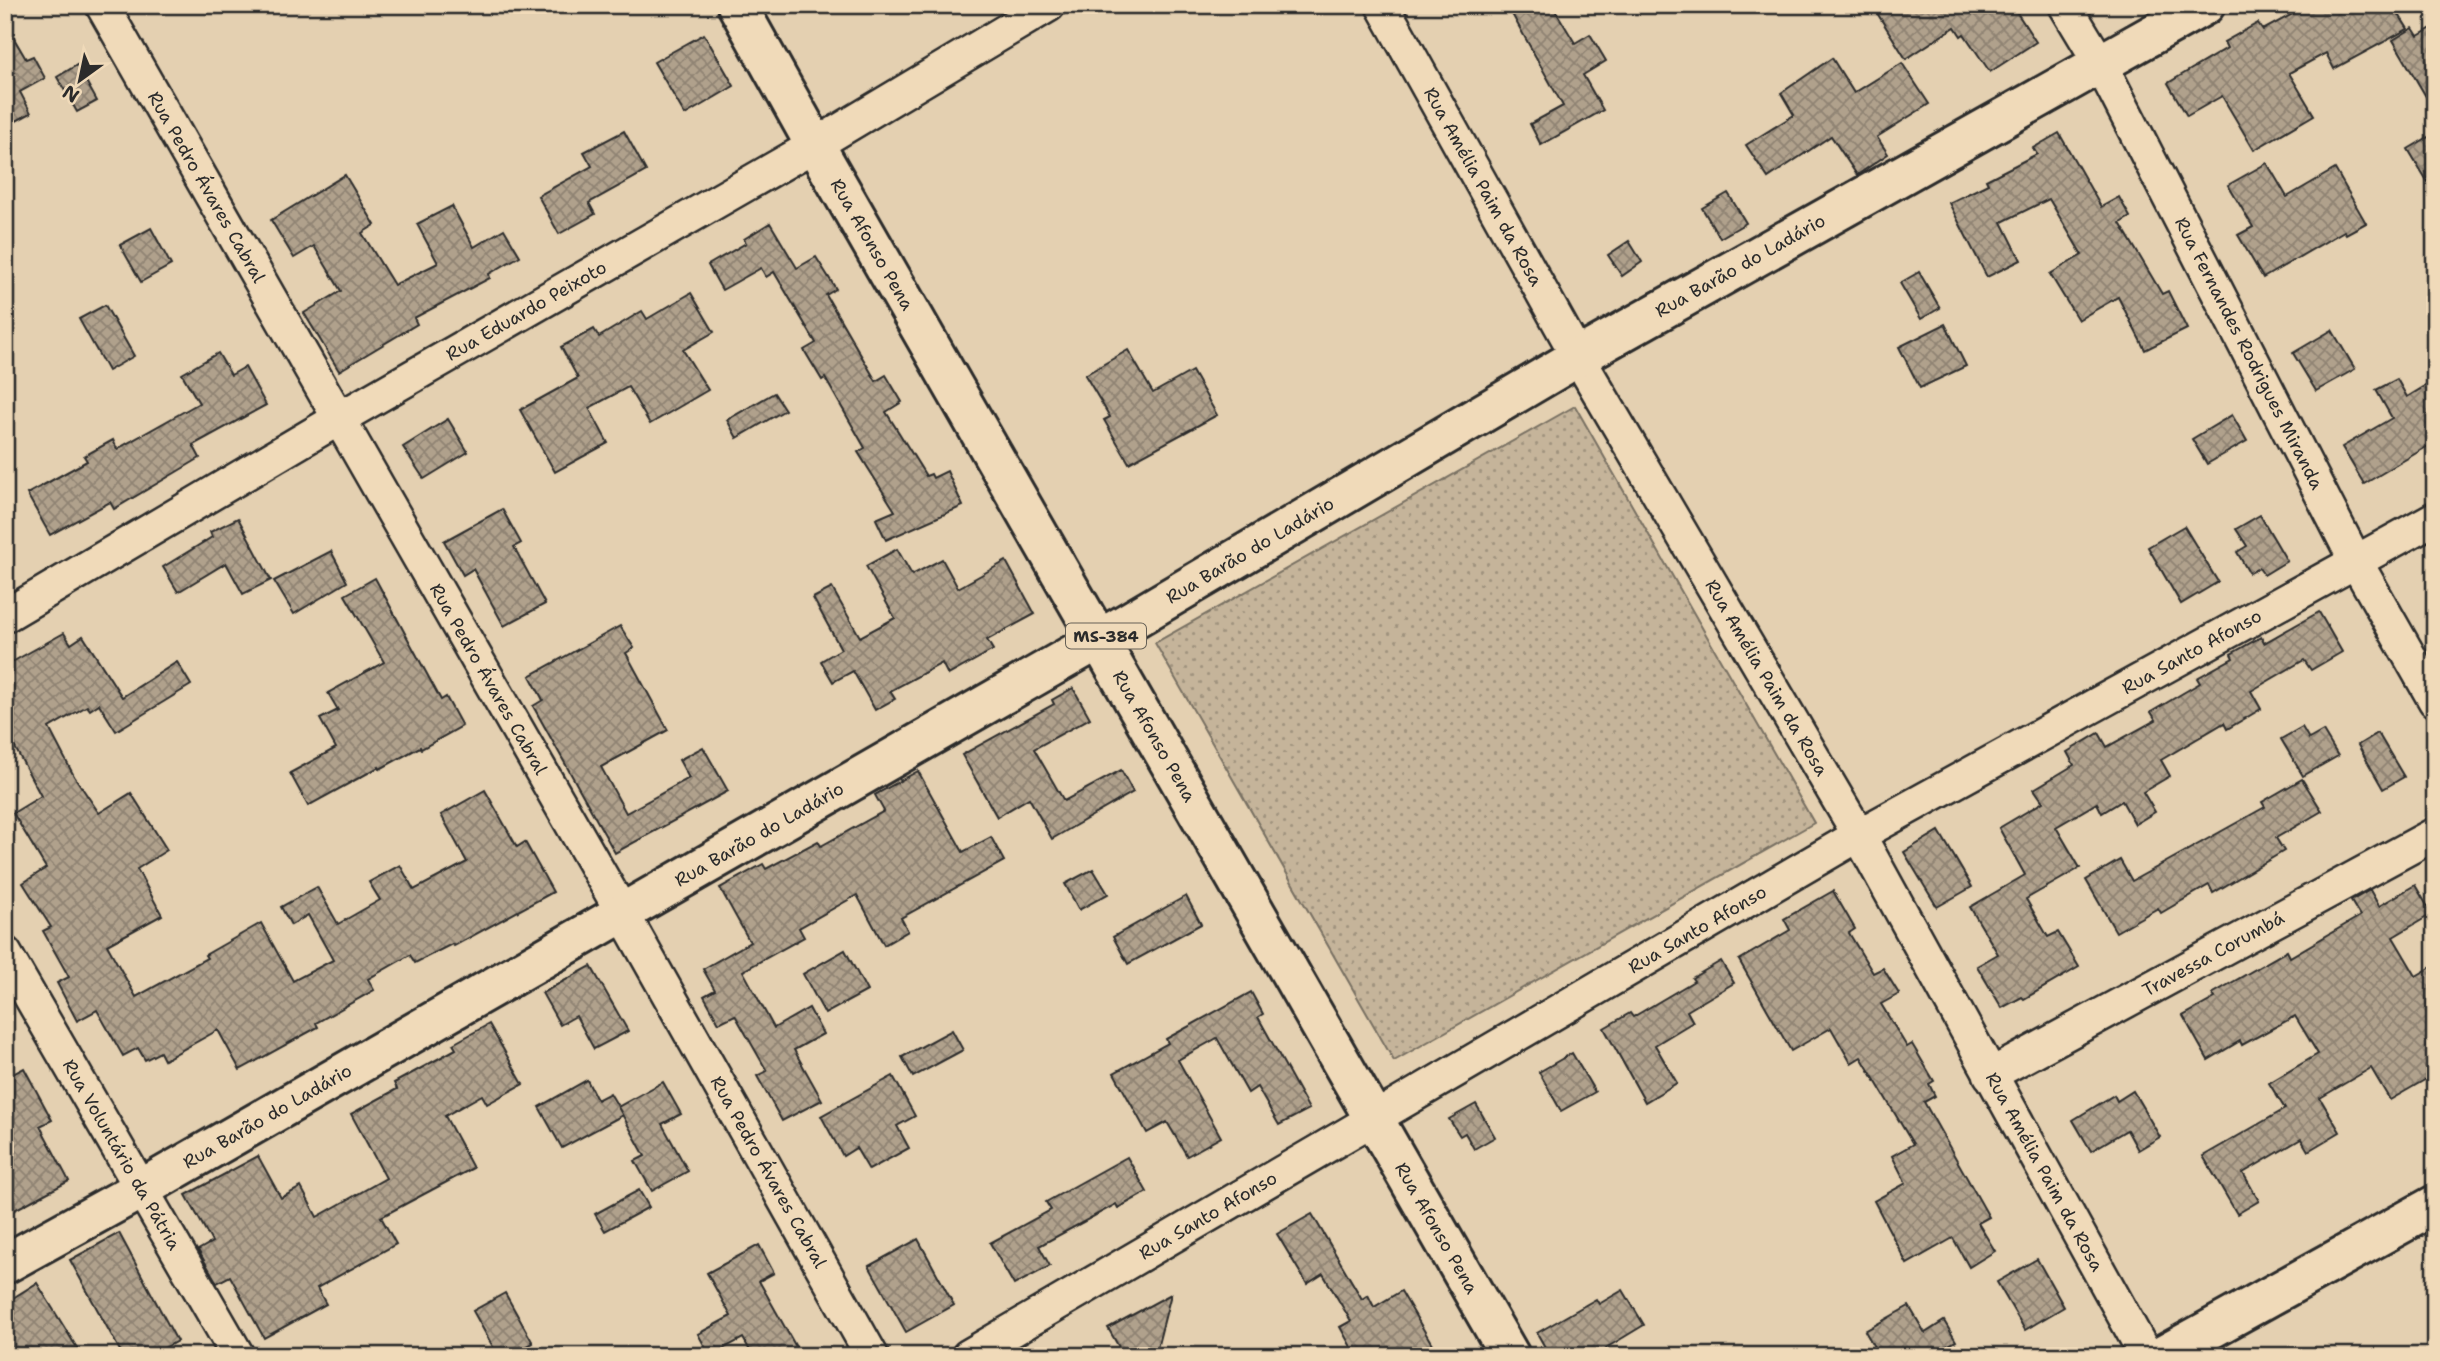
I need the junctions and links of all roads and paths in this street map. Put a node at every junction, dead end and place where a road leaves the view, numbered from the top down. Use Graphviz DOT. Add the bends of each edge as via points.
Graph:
graph roads {
  1 [pos="102,5"];
  2 [pos="737,5"];
  3 [pos="1048,5"];
  4 [pos="1382,5"];
  5 [pos="2065,5"];
  6 [pos="2205,5"];
  7 [pos="2100,63"];
  8 [pos="815,145"];
  9 [pos="1578,357"];
  10 [pos="340,418"];
  11 [pos="2435,518"];
  12 [pos="2356,562"];
  13 [pos="5,616"];
  14 [pos="1100,639"];
  15 [pos="2435,701"];
  16 [pos="2435,834"];
  17 [pos="1859,835"];
  18 [pos="622,912"];
  19 [pos="5,953"];
  20 [pos="1990,1075"];
  21 [pos="1374,1118"];
  22 [pos="141,1189"];
  23 [pos="2435,1205"];
  24 [pos="5,1264"];
  25 [pos="238,1356"];
  26 [pos="872,1356"];
  27 [pos="968,1356"];
  28 [pos="1510,1356"];
  29 [pos="2146,1356"];
  30 [pos="2162,1356"];
  1 -- 10 [label="street, Rua Pedro Ávares Cabral"];
  2 -- 8 [label="main road, Rua Afonso Pena"];
  3 -- 8 [label="street, Rua Eduardo Peixoto"];
  4 -- 9 [label="street, Rua Amélia Paim da Rosa"];
  5 -- 7 [label="street, Rua Fernandes Rodrigues Miranda"];
  6 -- 7 [label="main road, Rua Barão do Ladário / MS-384"];
  7 -- 9 [label="main road, Rua Barão do Ladário / MS-384"];
  7 -- 12 [label="street, Rua Fernandes Rodrigues Miranda"];
  8 -- 10 [label="street, Rua Eduardo Peixoto"];
  8 -- 14 [label="main road, Rua Afonso Pena"];
  9 -- 14 [label="main road, Rua Barão do Ladário / MS-384"];
  9 -- 17 [label="street, Rua Amélia Paim da Rosa"];
  10 -- 13 [label="street, Rua Eduardo Peixoto"];
  10 -- 18 [label="street, Rua Pedro Ávares Cabral"];
  11 -- 12 [label="street, Rua Santo Afonso"];
  12 -- 15 [label="street, Rua Fernandes Rodrigues Miranda"];
  12 -- 17 [label="street, Rua Santo Afonso"];
  14 -- 18 [label="main road, Rua Barão do Ladário / MS-384"];
  14 -- 21 [label="main road, Rua Afonso Pena"];
  16 -- 20 [label="street, Travessa Corumbá"];
  17 -- 20 [label="street, Rua Amélia Paim da Rosa"];
  17 -- 21 [label="street, Rua Santo Afonso"];
  18 -- 22 [label="main road, Rua Barão do Ladário / MS-384"];
  18 -- 26 [label="street, Rua Pedro Ávares Cabral"];
  19 -- 22 [label="street, Rua Voluntário da Pátria"];
  20 -- 29 [label="street, Rua Amélia Paim da Rosa"];
  21 -- 27 [label="street, Rua Santo Afonso"];
  21 -- 28 [label="main road, Rua Afonso Pena"];
  22 -- 24 [label="main road, Rua Barão do Ladário / MS-384"];
  22 -- 25 [label="street, Rua Voluntário da Pátria"];
  23 -- 30 [label="main road"];
}
